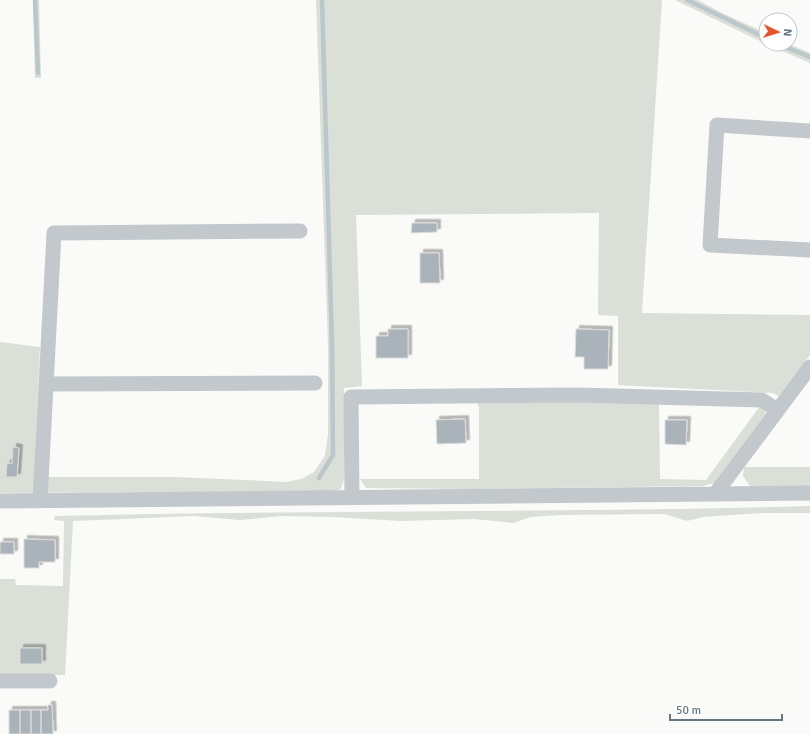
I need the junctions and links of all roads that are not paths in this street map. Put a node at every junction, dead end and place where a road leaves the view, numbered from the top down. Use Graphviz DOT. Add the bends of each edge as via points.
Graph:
graph roads {
  1 [pos="810,131"];
  2 [pos="300,231"];
  3 [pos="810,250"];
  4 [pos="810,367"];
  5 [pos="315,383"];
  6 [pos="46,384"];
  7 [pos="777,410"];
  8 [pos="810,493"];
  9 [pos="715,494"];
  10 [pos="352,498"];
  11 [pos="0,501"];
  12 [pos="40,501"];
  13 [pos="0,681"];
  14 [pos="50,682"];
  1 -- 3 [label="street" via="717,125 710,245"];
  2 -- 6 [label="street" via="54,233"];
  4 -- 7 [label="street"];
  5 -- 6 [label="street"];
  6 -- 12 [label="street"];
  7 -- 9 [label="street"];
  7 -- 10 [label="street" via="762,400 579,395 351,397"];
  8 -- 9 [label="street"];
  9 -- 10 [label="street"];
  10 -- 12 [label="street"];
  11 -- 12 [label="street"];
  13 -- 14 [label="street"];
}
